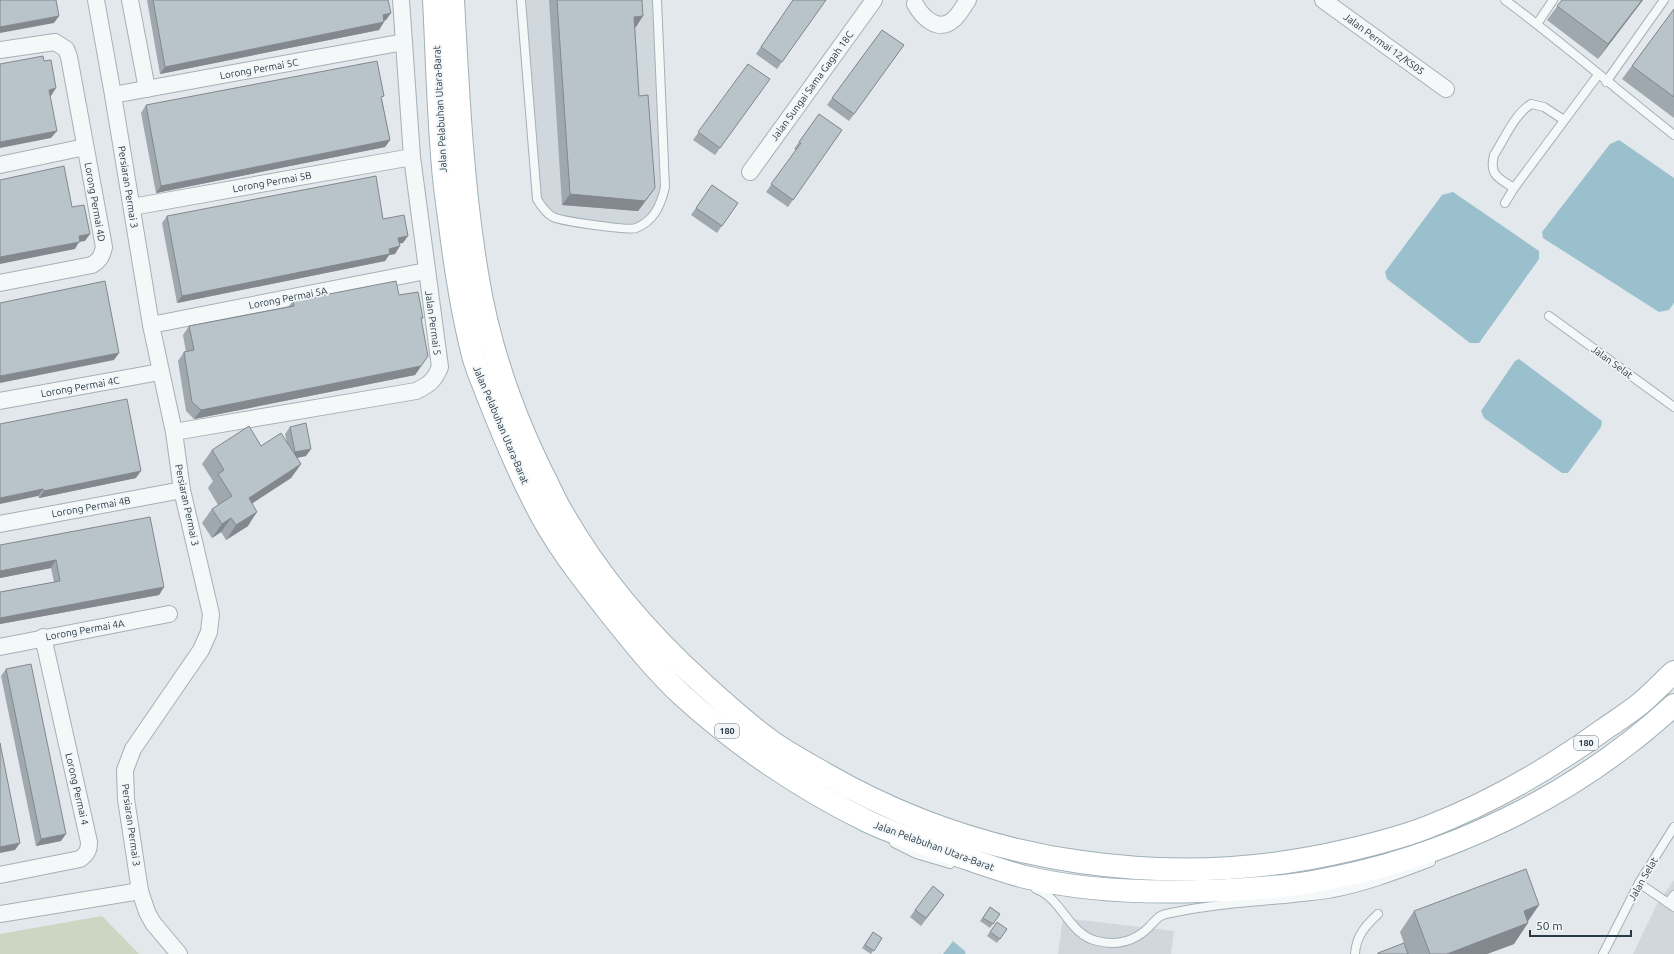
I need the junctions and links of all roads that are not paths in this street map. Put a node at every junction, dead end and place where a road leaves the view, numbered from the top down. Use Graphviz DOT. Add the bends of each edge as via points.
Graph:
graph roads {
  1 [pos="96,0"];
  2 [pos="130,0"];
  3 [pos="402,0"];
  4 [pos="434,0"];
  5 [pos="453,0"];
  6 [pos="521,0"];
  7 [pos="657,0"];
  8 [pos="874,0"];
  9 [pos="968,0"];
  10 [pos="1323,0"];
  11 [pos="1506,0"];
  12 [pos="1553,0"];
  13 [pos="1664,0"];
  14 [pos="915,1"];
  15 [pos="1537,24"];
  16 [pos="404,42"];
  17 [pos="0,50"];
  18 [pos="1598,75"];
  19 [pos="1606,82"];
  20 [pos="147,89"];
  21 [pos="1446,89"];
  22 [pos="113,95"];
  23 [pos="1564,120"];
  24 [pos="1674,135"];
  25 [pos="85,147"];
  26 [pos="412,157"];
  27 [pos="0,165"];
  28 [pos="750,172"];
  29 [pos="1514,188"];
  30 [pos="1505,203"];
  31 [pos="132,207"];
  32 [pos="426,271"];
  33 [pos="0,283"];
  34 [pos="1549,316"];
  35 [pos="151,325"];
  36 [pos="160,372"];
  37 [pos="0,401"];
  38 [pos="1674,407"];
  39 [pos="174,432"];
  40 [pos="182,490"];
  41 [pos="0,524"];
  42 [pos="169,614"];
  43 [pos="43,637"];
  44 [pos="0,646"];
  45 [pos="1674,672"];
  46 [pos="1674,704"];
  47 [pos="701,710"];
  48 [pos="812,801"];
  49 [pos="825,808"];
  50 [pos="1498,823"];
  51 [pos="1674,827"];
  52 [pos="876,834"];
  53 [pos="889,841"];
  54 [pos="1470,845"];
  55 [pos="1439,859"];
  56 [pos="962,867"];
  57 [pos="977,871"];
  58 [pos="0,875"];
  59 [pos="1639,883"];
  60 [pos="140,891"];
  61 [pos="1674,895"];
  62 [pos="1671,905"];
  63 [pos="0,914"];
  64 [pos="1378,914"];
  65 [pos="179,954"];
  66 [pos="1355,954"];
  67 [pos="1603,954"];
  1 -- 22 [label="street, Persiaran Permai 3"];
  2 -- 20 [label="street"];
  3 -- 16 [label="street, Jalan Permai 5"];
  4 -- 47 [label="main road, Jalan Pelabuhan Utara-Barat / 180" via="443,171 460,294 473,355 486,392 542,518 581,577 651,662 681,694"];
  5 -- 45 [label="main road, Jalan Pelabuhan Utara-Barat / 180" via="466,194 477,276 494,349 516,416 562,513 638,619 672,656 773,743 845,785 948,830 1005,848 1069,861 1141,869 1185,870 1272,865 1376,844 1427,828 1488,801 1573,752 1641,703"];
  6 -- 7 [label="lane" via="537,199 543,209 553,217 566,221 634,229 653,216 662,201 664,187"];
  8 -- 28 [label="street, Jalan Sungai Sama Gagah 18C"];
  9 -- 14 [label="street" via="953,21 942,25 923,16"];
  10 -- 21 [label="street, Jalan Permai 12/KS05"];
  11 -- 15 [label="lane"];
  12 -- 15 [label="lane"];
  13 -- 19 [label="lane"];
  15 -- 18 [label="lane"];
  16 -- 20 [label="street, Lorong Permai 5C"];
  16 -- 26 [label="street, Jalan Permai 5"];
  17 -- 25 [label="street, Lorong Permai 4D" via="49,42 66,49"];
  18 -- 19 [label="lane"];
  18 -- 23 [label="lane"];
  19 -- 24 [label="lane"];
  20 -- 22 [label="street, Lorong Permai 5C"];
  22 -- 31 [label="street, Persiaran Permai 3"];
  23 -- 29 [label="lane"];
  23 -- 29 [label="lane" via="1544,107 1531,104 1523,109 1492,162 1495,174"];
  25 -- 27 [label="street"];
  25 -- 33 [label="street, Lorong Permai 4D" via="104,247 102,256 84,268"];
  26 -- 31 [label="street, Lorong Permai 5B"];
  26 -- 32 [label="street, Jalan Permai 5"];
  29 -- 30 [label="lane"];
  31 -- 35 [label="street, Persiaran Permai 3"];
  32 -- 35 [label="street, Lorong Permai 5A"];
  32 -- 39 [label="street, Jalan Permai 5" via="440,367 434,379 426,386 416,391"];
  34 -- 38 [label="lane, Jalan Selat"];
  35 -- 36 [label="street, Persiaran Permai 3"];
  36 -- 37 [label="street, Lorong Permai 4C"];
  36 -- 39 [label="street, Persiaran Permai 3"];
  39 -- 40 [label="street, Persiaran Permai 3"];
  40 -- 41 [label="street, Lorong Permai 4B"];
  40 -- 60 [label="street, Persiaran Permai 3" via="211,614 209,632 193,662 133,750 125,770 126,799"];
  42 -- 43 [label="street, Lorong Permai 4A"];
  43 -- 44 [label="street, Lorong Permai 4A"];
  43 -- 58 [label="street, Lorong Permai 4" via="89,849 80,859"];
  46 -- 50 [label="main road, Jalan Pelabuhan Utara-Barat / 180" via="1589,773"];
  47 -- 48 [label="lane" via="743,752 779,781"];
  47 -- 50 [label="main road, Jalan Pelabuhan Utara-Barat / 180" via="786,774 870,823 986,866 1028,877 1091,887 1165,892 1230,890 1309,882 1402,860 1449,845"];
  49 -- 52 [label="lane"];
  50 -- 54 [label="lane"];
  51 -- 59 [label="lane, Jalan Selat"];
  53 -- 56 [label="lane" via="916,854"];
  55 -- 57 [label="lane" via="1383,880 1332,894 1189,909 1160,915 1133,940 1121,942 1096,941 1082,934 1044,891"];
  59 -- 62 [label="lane"];
  59 -- 67 [label="lane, Jalan Selat"];
  60 -- 63 [label="street"];
  60 -- 65 [label="street, Persiaran Permai 3" via="153,923"];
  61 -- 62 [label="lane"];
  64 -- 66 [label="lane" via="1360,934"];
}
